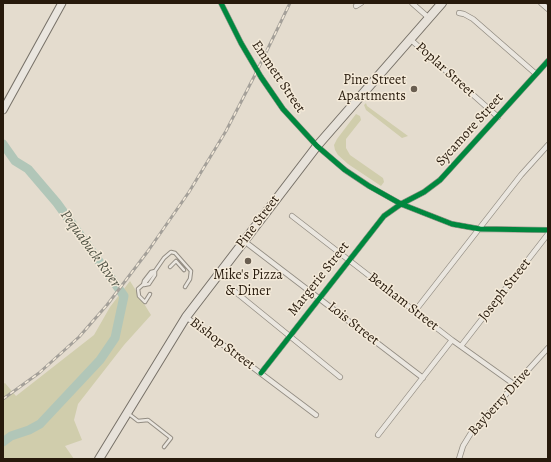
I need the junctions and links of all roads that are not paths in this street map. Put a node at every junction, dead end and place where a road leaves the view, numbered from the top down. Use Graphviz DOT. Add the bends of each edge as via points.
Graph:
graph roads {
  1 [pos="62,3"];
  2 [pos="221,3"];
  3 [pos="412,3"];
  4 [pos="442,3"];
  5 [pos="541,3"];
  6 [pos="548,10"];
  7 [pos="459,13"];
  8 [pos="429,18"];
  9 [pos="410,39"];
  10 [pos="548,61"];
  11 [pos="536,74"];
  12 [pos="3,110"];
  13 [pos="498,117"];
  14 [pos="317,146"];
  15 [pos="548,146"];
  16 [pos="401,204"];
  17 [pos="292,216"];
  18 [pos="480,229"];
  19 [pos="548,230"];
  20 [pos="548,234"];
  21 [pos="244,241"];
  22 [pos="348,260"];
  23 [pos="170,267"];
  24 [pos="184,270"];
  25 [pos="155,271"];
  26 [pos="143,285"];
  27 [pos="185,287"];
  28 [pos="233,290"];
  29 [pos="150,294"];
  30 [pos="319,298"];
  31 [pos="415,311"];
  32 [pos="186,317"];
  33 [pos="290,336"];
  34 [pos="452,340"];
  35 [pos="461,346"];
  36 [pos="548,348"];
  37 [pos="261,373"];
  38 [pos="340,377"];
  39 [pos="423,378"];
  40 [pos="515,385"];
  41 [pos="127,413"];
  42 [pos="316,415"];
  43 [pos="378,435"];
  44 [pos="164,447"];
  45 [pos="105,448"];
  46 [pos="95,459"];
  47 [pos="99,459"];
  48 [pos="459,459"];
  1 -- 12 [label="main road"];
  2 -- 14 [label="street, Emmett Street" via="261,77 283,109"];
  3 -- 8 [label="street"];
  4 -- 8 [label="highway, Pine Street"];
  5 -- 6 [label="street"];
  7 -- 11 [label="street" via="473,19"];
  8 -- 9 [label="highway, Pine Street"];
  9 -- 13 [label="street, Poplar Street"];
  9 -- 14 [label="highway, Pine Street"];
  10 -- 11 [label="street, Sycamore Street"];
  11 -- 13 [label="street, Sycamore Street"];
  13 -- 16 [label="street, Sycamore Street" via="440,180"];
  14 -- 16 [label="street, Emmett Street" via="345,170"];
  14 -- 21 [label="highway, Pine Street"];
  15 -- 18 [label="street" via="521,175"];
  16 -- 18 [label="street, Emmett Street" via="447,222"];
  16 -- 22 [label="street, Margerie Street" via="384,216"];
  17 -- 22 [label="street, Benham Street"];
  18 -- 19 [label="street, Emmett Street"];
  18 -- 31 [label="street"];
  20 -- 35 [label="street, Joseph Street"];
  21 -- 30 [label="street, Lois Street"];
  21 -- 32 [label="highway, Pine Street"];
  22 -- 30 [label="street, Margerie Street"];
  22 -- 31 [label="street, Benham Street"];
  23 -- 24 [label="lane" via="176,261"];
  25 -- 26 [label="lane" via="151,272"];
  25 -- 26 [label="lane" via="149,284"];
  25 -- 27 [label="lane" via="164,258 175,252 191,270 190,280"];
  26 -- 29 [label="lane" via="138,289 139,296 145,302"];
  28 -- 33 [label="street"];
  30 -- 33 [label="street, Margerie Street"];
  30 -- 39 [label="street, Lois Street"];
  31 -- 34 [label="street, Benham Street"];
  32 -- 37 [label="street, Bishop Street"];
  32 -- 41 [label="highway, Pine Street"];
  33 -- 37 [label="street, Margerie Street"];
  33 -- 38 [label="street"];
  34 -- 35 [label="street, Benham Street"];
  34 -- 39 [label="street"];
  35 -- 40 [label="street, Benham Street"];
  36 -- 40 [label="street, Bayberry Drive"];
  37 -- 42 [label="street, Bishop Street"];
  39 -- 43 [label="street"];
  40 -- 48 [label="street, Bayberry Drive" via="471,433"];
  41 -- 44 [label="lane" via="138,421 148,420 171,438"];
  41 -- 45 [label="highway, Pine Street"];
  45 -- 46 [label="highway"];
  45 -- 47 [label="highway, Pine Street"];
}
